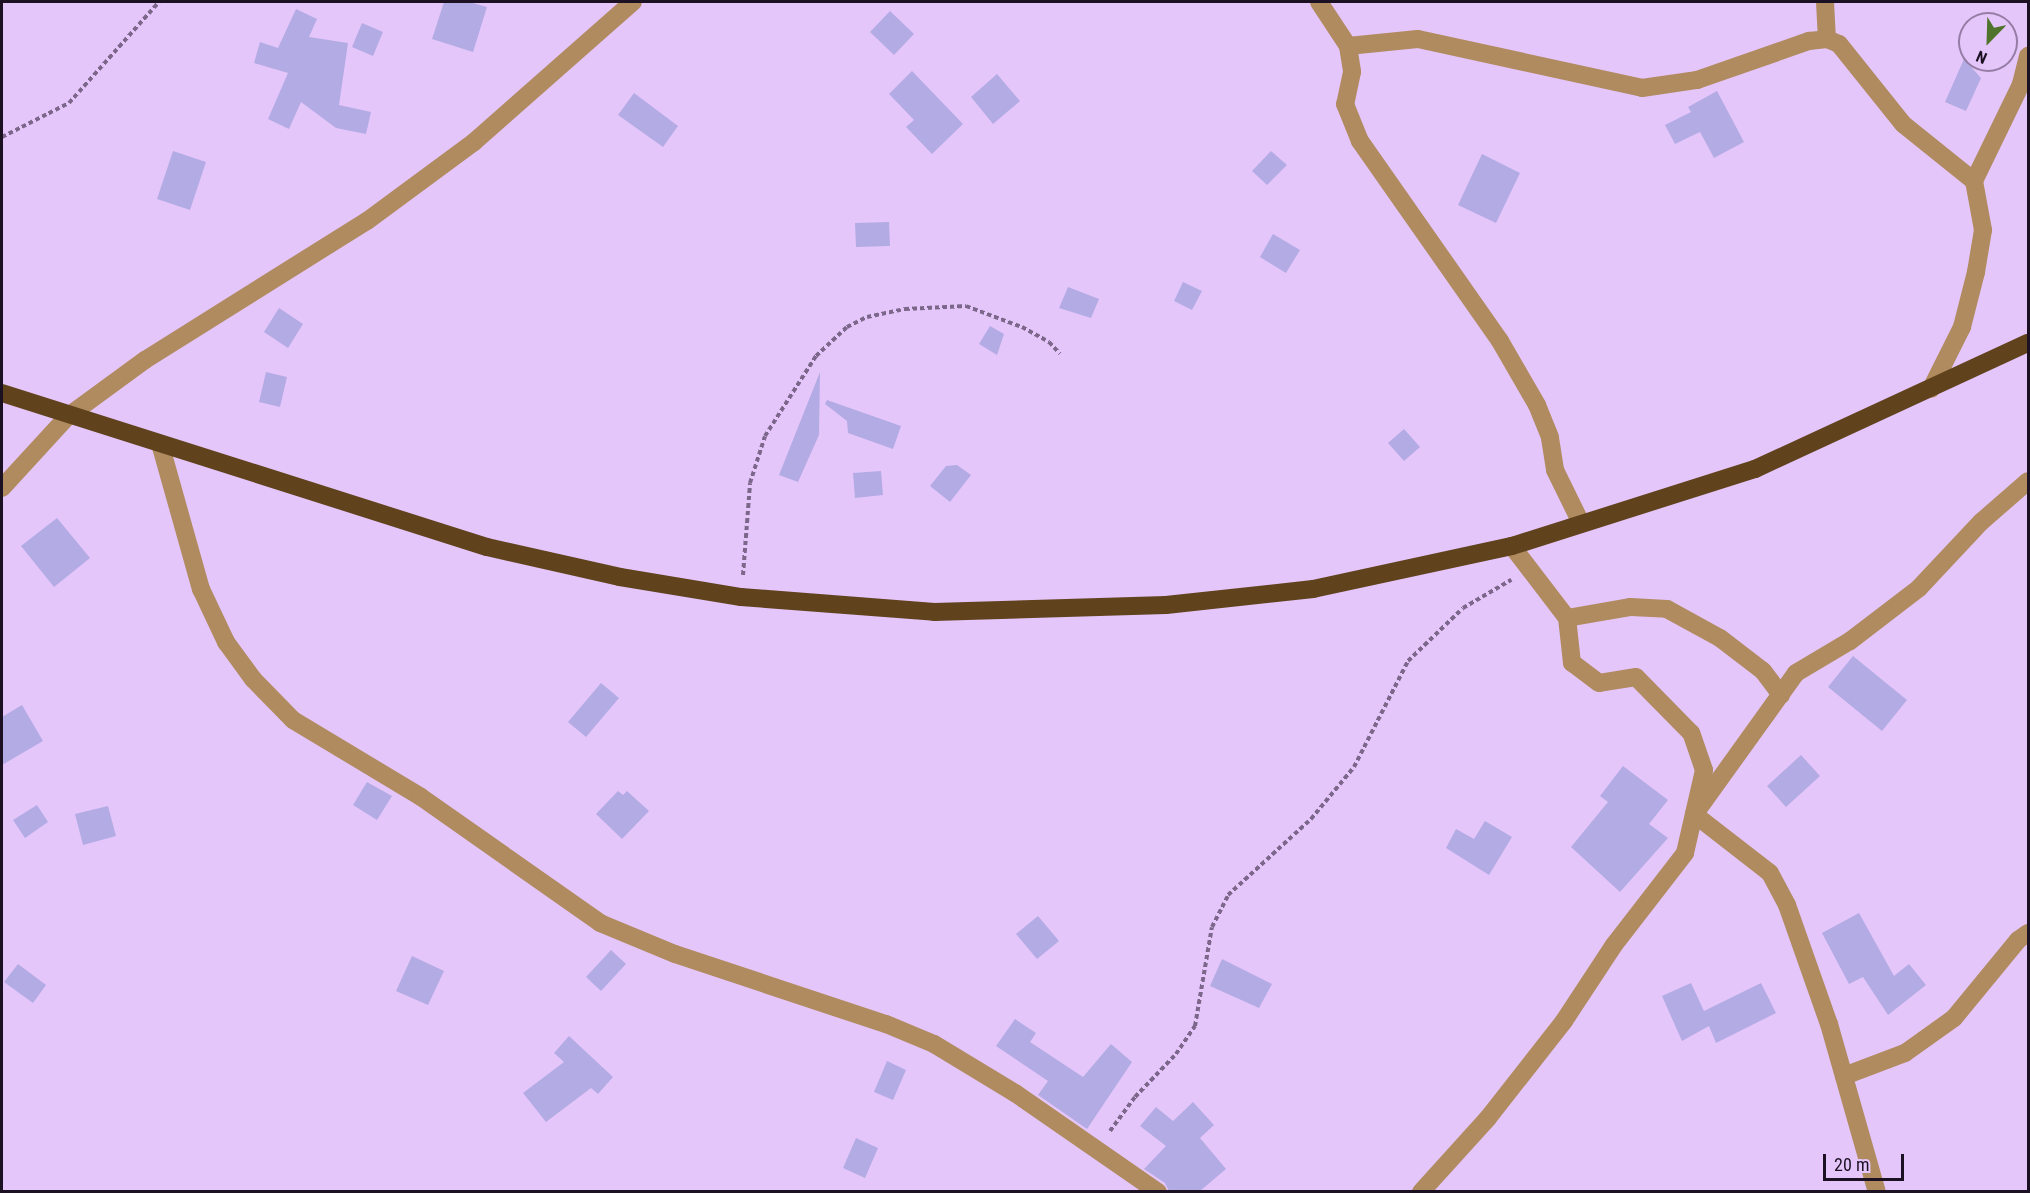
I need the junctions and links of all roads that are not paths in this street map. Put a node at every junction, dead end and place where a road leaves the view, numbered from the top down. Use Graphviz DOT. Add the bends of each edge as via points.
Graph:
graph roads {
  1 [pos="633,2"];
  2 [pos="1319,2"];
  3 [pos="1825,2"];
  4 [pos="1827,39"];
  5 [pos="1348,46"];
  6 [pos="2028,56"];
  7 [pos="1974,181"];
  8 [pos="2028,343"];
  9 [pos="1931,389"];
  10 [pos="2,393"];
  11 [pos="67,417"];
  12 [pos="161,447"];
  13 [pos="2028,481"];
  14 [pos="2,488"];
  15 [pos="1581,523"];
  16 [pos="1512,546"];
  17 [pos="1567,618"];
  18 [pos="1781,695"];
  19 [pos="1694,814"];
  20 [pos="2028,933"];
  21 [pos="1844,1076"];
  22 [pos="1158,1191"];
  23 [pos="1421,1191"];
  24 [pos="1877,1191"];
  1 -- 11 [label="street" via="474,142 367,221 173,342"];
  2 -- 5 [label="street"];
  3 -- 4 [label="street"];
  4 -- 5 [label="street" via="1796,45 1697,80 1641,88 1418,39"];
  4 -- 7 [label="street" via="1839,44 1903,124"];
  5 -- 15 [label="street" via="1352,72 1345,104 1355,131 1419,227 1475,301 1518,372 1537,405 1550,438 1556,471"];
  6 -- 7 [label="street" via="2021,84"];
  7 -- 9 [label="street" via="1983,230 1976,272 1962,327"];
  8 -- 9 [label="highway"];
  9 -- 15 [label="highway" via="1755,469"];
  10 -- 11 [label="highway"];
  11 -- 12 [label="highway"];
  11 -- 14 [label="street"];
  12 -- 16 [label="highway" via="487,547 620,577 741,597 934,612 1166,605 1313,589"];
  12 -- 22 [label="street" via="201,589 216,621 253,679 293,720 421,797 600,923 675,954 886,1024 934,1044"];
  13 -- 18 [label="street" via="1981,522 1919,588 1850,640 1796,674"];
  15 -- 16 [label="highway"];
  16 -- 17 [label="street"];
  17 -- 18 [label="street" via="1631,607 1667,609 1720,638 1763,671"];
  17 -- 19 [label="street" via="1572,663 1599,683 1636,677 1691,733 1704,770"];
  18 -- 19 [label="street"];
  19 -- 21 [label="street" via="1770,873 1787,905"];
  19 -- 23 [label="street" via="1685,853 1614,945 1564,1021 1488,1118"];
  20 -- 21 [label="street" via="1954,1018 1905,1053"];
  21 -- 24 [label="street"];
}
